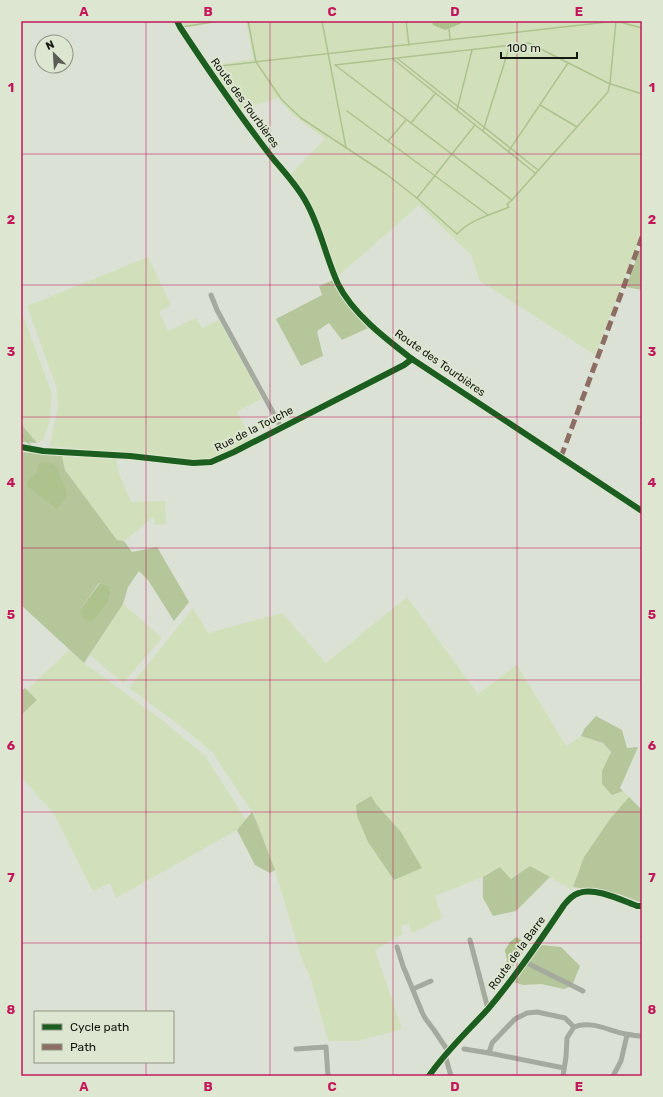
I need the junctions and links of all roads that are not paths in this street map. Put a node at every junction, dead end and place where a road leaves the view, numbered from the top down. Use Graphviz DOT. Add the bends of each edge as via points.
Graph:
graph roads {
  1 [pos="177,21"];
  2 [pos="211,295"];
  3 [pos="412,359"];
  4 [pos="281,427"];
  5 [pos="21,447"];
  6 [pos="642,511"];
  7 [pos="642,906"];
  8 [pos="470,940"];
  9 [pos="397,947"];
  10 [pos="525,962"];
  11 [pos="431,981"];
  12 [pos="413,989"];
  13 [pos="583,991"];
  14 [pos="488,1009"];
  15 [pos="574,1027"];
  16 [pos="627,1035"];
  17 [pos="642,1036"];
  18 [pos="464,1049"];
  19 [pos="296,1050"];
  20 [pos="446,1053"];
  21 [pos="489,1053"];
  22 [pos="564,1068"];
  23 [pos="328,1076"];
  24 [pos="429,1076"];
  25 [pos="451,1076"];
  26 [pos="563,1076"];
  27 [pos="613,1076"];
  1 -- 3 [label="street, Route des Tourbières" via="225,94 307,203 338,284 348,300 365,320"];
  2 -- 4 [label="street, Rue de la Touche"];
  3 -- 4 [label="street, Rue de la Touche"];
  3 -- 6 [label="street, Route des Tourbières"];
  4 -- 5 [label="street, Rue de la Touche" via="221,458 202,463 43,451"];
  7 -- 10 [label="street, Route de la Barre" via="590,891 579,892 564,905"];
  8 -- 14 [label="street"];
  9 -- 12 [label="street"];
  10 -- 13 [label="street"];
  10 -- 14 [label="street, Route de la Barre"];
  11 -- 12 [label="street"];
  12 -- 20 [label="street" via="425,1018"];
  14 -- 20 [label="street, Route de la Barre"];
  15 -- 16 [label="street" via="588,1024"];
  15 -- 21 [label="street" via="565,1018 537,1012 527,1013 510,1024 492,1043"];
  15 -- 22 [label="street" via="567,1038"];
  16 -- 17 [label="street"];
  16 -- 27 [label="street" via="621,1061"];
  18 -- 21 [label="street"];
  19 -- 23 [label="street" via="326,1047"];
  20 -- 24 [label="street, Route de la Barre"];
  20 -- 25 [label="street"];
  21 -- 22 [label="street"];
  22 -- 26 [label="street"];
}
